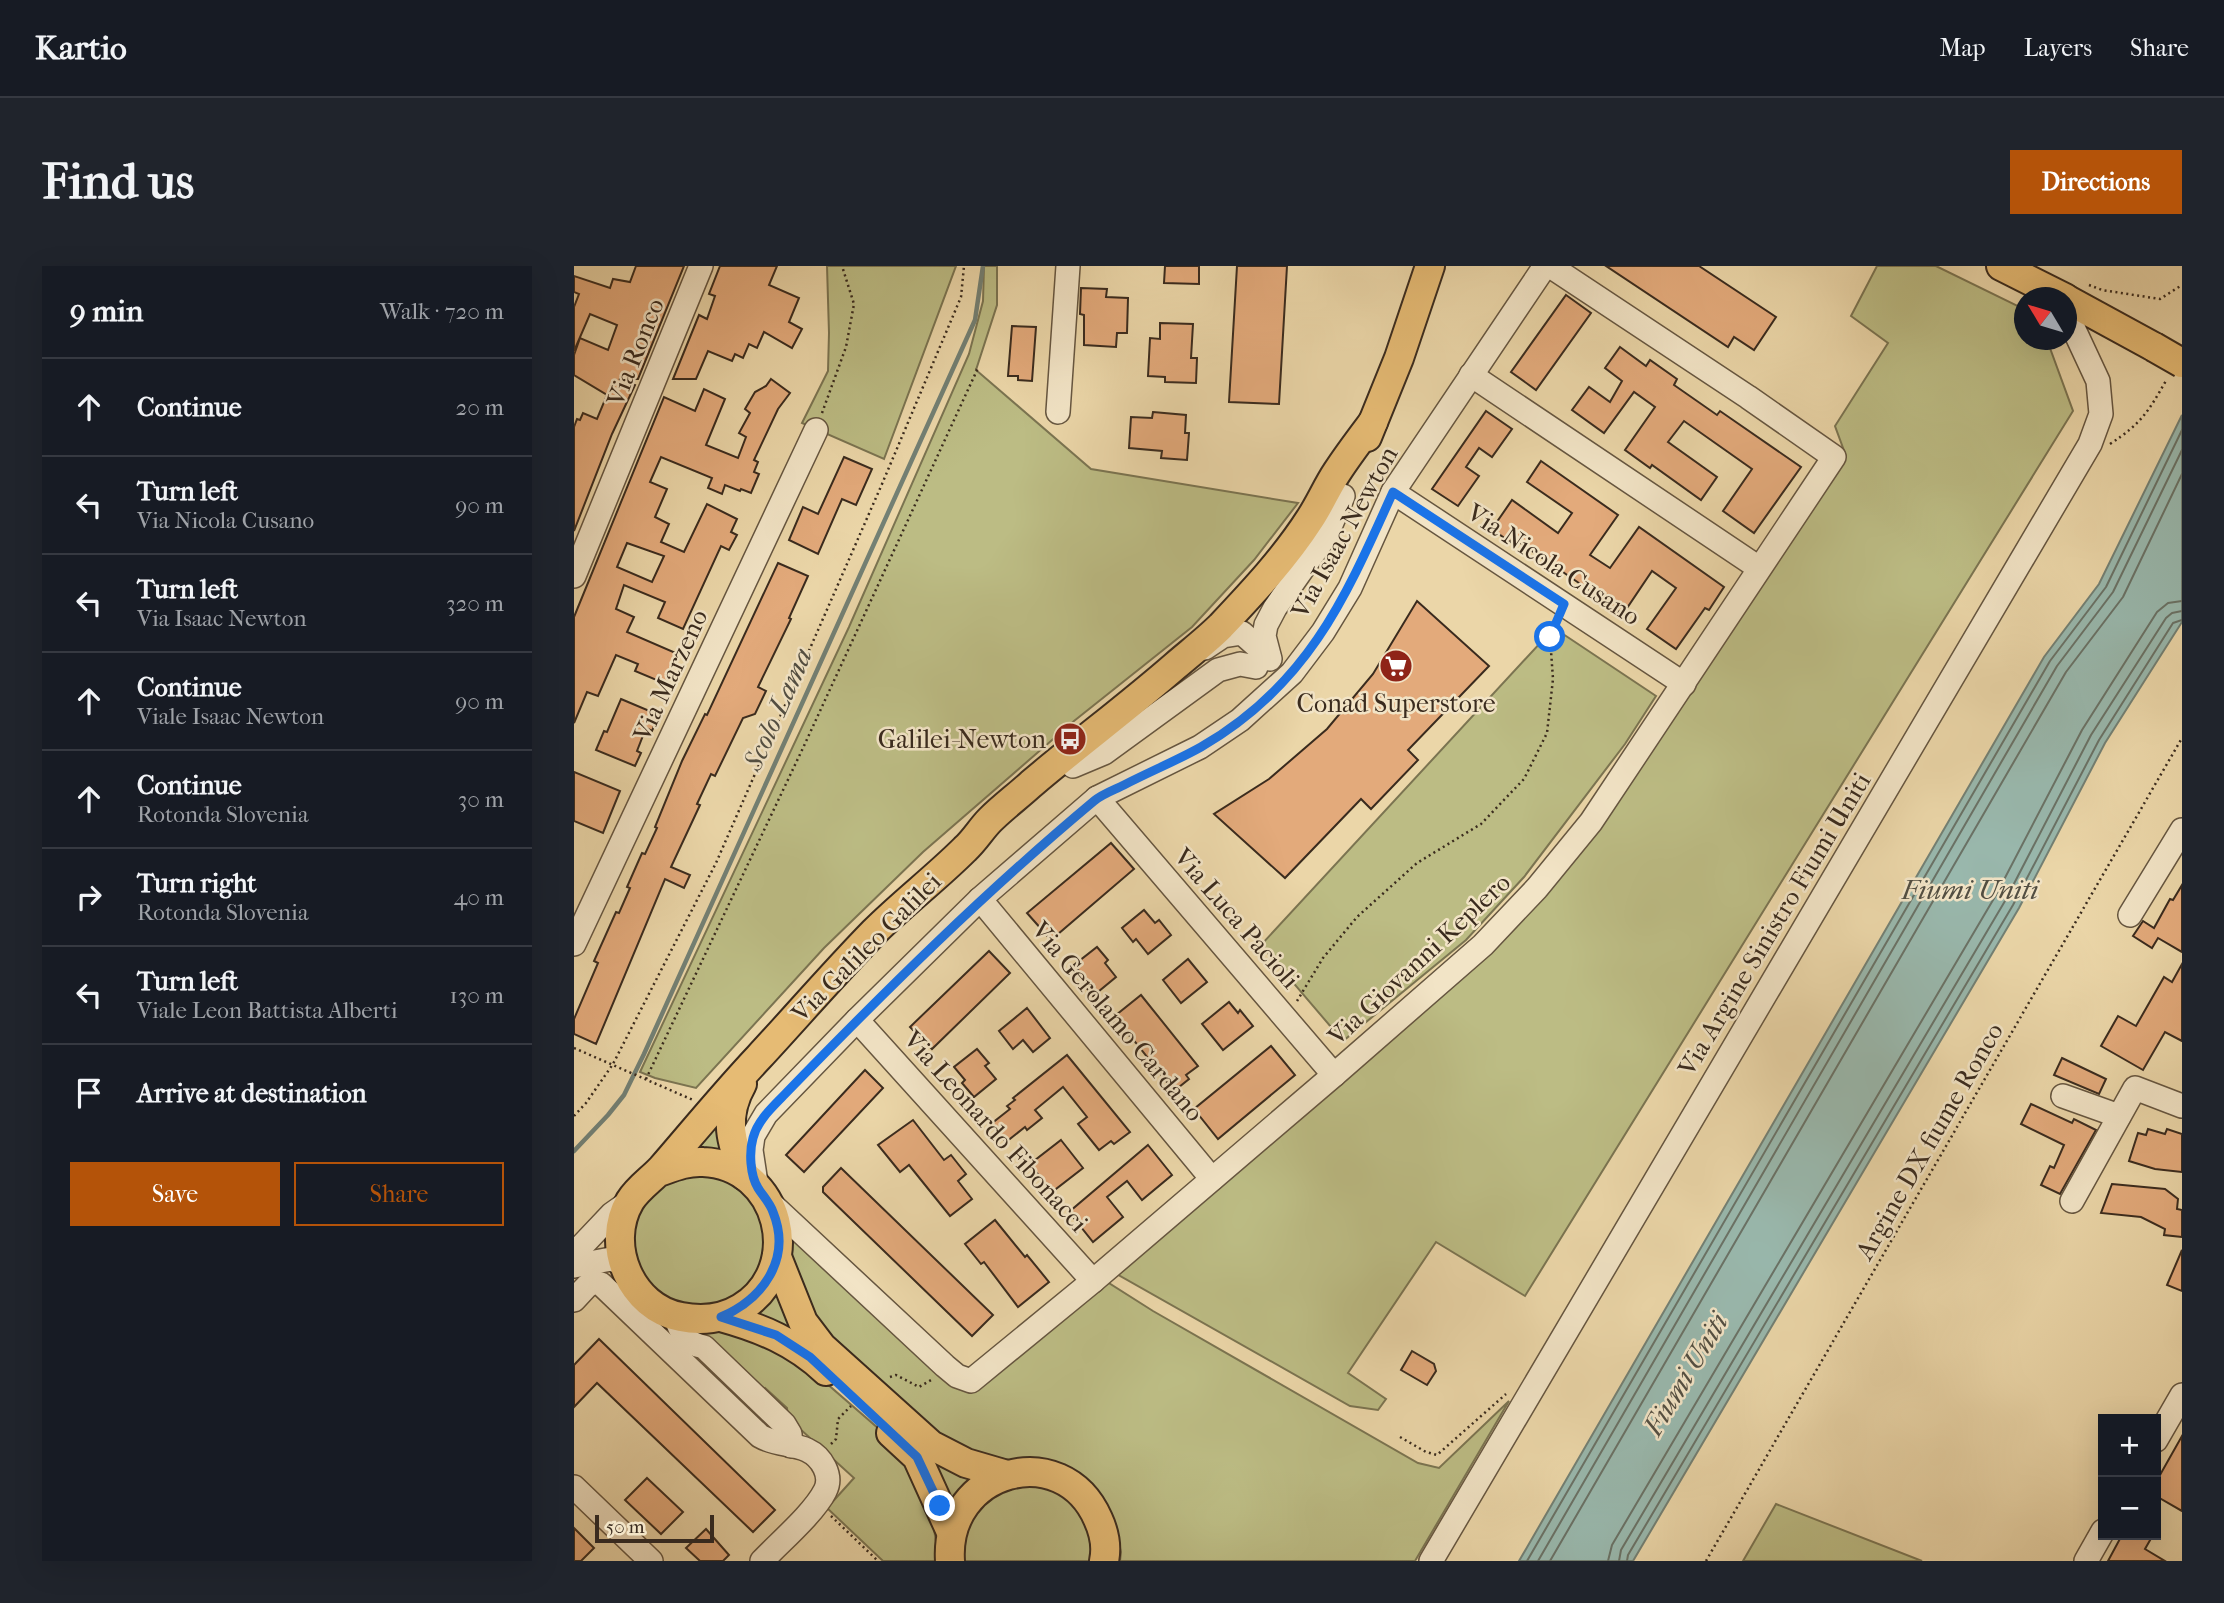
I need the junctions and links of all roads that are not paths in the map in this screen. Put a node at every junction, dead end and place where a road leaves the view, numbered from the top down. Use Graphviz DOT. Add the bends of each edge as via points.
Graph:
graph roads {
  1 [pos="701,266"];
  2 [pos="1068,266"];
  3 [pos="1430,266"];
  4 [pos="1545,266"];
  5 [pos="1550,266"];
  6 [pos="2001,266"];
  7 [pos="2052,287"];
  8 [pos="2077,298"];
  9 [pos="2077,336"];
  10 [pos="2176,369"];
  11 [pos="1471,375"];
  12 [pos="1058,412"];
  13 [pos="1373,422"];
  14 [pos="816,430"];
  15 [pos="1393,492"];
  16 [pos="1343,496"];
  17 [pos="1279,561"];
  18 [pos="1759,568"];
  19 [pos="574,576"];
  20 [pos="1234,635"];
  21 [pos="1263,663"];
  22 [pos="1292,673"];
  23 [pos="1156,682"];
  24 [pos="1684,684"];
  25 [pos="1276,690"];
  26 [pos="1073,766"];
  27 [pos="1097,798"];
  28 [pos="2182,830"];
  29 [pos="976,838"];
  30 [pos="980,899"];
  31 [pos="2130,915"];
  32 [pos="574,944"];
  33 [pos="857,1020"];
  34 [pos="758,1058"];
  35 [pos="1335,1075"];
  36 [pos="2063,1096"];
  37 [pos="2182,1105"];
  38 [pos="2119,1116"];
  39 [pos="659,1172"];
  40 [pos="1212,1179"];
  41 [pos="757,1187"];
  42 [pos="2071,1201"];
  43 [pos="629,1202"];
  44 [pos="574,1254"];
  45 [pos="777,1257"];
  46 [pos="624,1264"];
  47 [pos="574,1266"];
  48 [pos="1093,1280"];
  49 [pos="643,1297"];
  50 [pos="574,1300"];
  51 [pos="676,1316"];
  52 [pos="721,1317"];
  53 [pos="648,1329"];
  54 [pos="688,1353"];
  55 [pos="2182,1395"];
  56 [pos="2161,1431"];
  57 [pos="1007,1475"];
  58 [pos="574,1487"];
  59 [pos="951,1532"];
  60 [pos="2098,1540"];
  61 [pos="650,1561"];
  62 [pos="762,1561"];
  63 [pos="950,1561"];
  64 [pos="1104,1561"];
  65 [pos="1431,1561"];
  66 [pos="2086,1561"];
  1 -- 19 [label="street, Via Ronco"];
  2 -- 12 [label="street"];
  3 -- 13 [label="main road, Via Galileo Galilei"];
  4 -- 11 [label="street, Via Isaac Newton"];
  5 -- 18 [label="street, Via Giovanni Keplero" via="1834,457"];
  6 -- 7 [label="main road"];
  8 -- 10 [label="main road, bridge" via="2154,347"];
  9 -- 65 [label="street, Via Argine Sinistro Fiumi Uniti" via="2098,381 2101,414 2090,444"];
  11 -- 15 [label="street, Via Isaac Newton"];
  11 -- 18 [label="street"];
  13 -- 16 [label="main road, Via Galileo Galilei"];
  13 -- 17 [label="main road, Via Galileo Galilei"];
  14 -- 32 [label="street, Via Marzeno"];
  15 -- 22 [label="street, Via Isaac Newton" via="1350,588"];
  15 -- 24 [label="street, Via Nicola Cusano"];
  16 -- 20 [label="main road, Via Galileo Galilei" via="1295,568"];
  16 -- 21 [label="street" via="1328,534 1266,625"];
  17 -- 20 [label="street" via="1276,575 1239,617"];
  17 -- 23 [label="main road, Via Galileo Galilei" via="1218,629"];
  18 -- 24 [label="street, Via Giovanni Keplero"];
  20 -- 21 [label="street" via="1247,636"];
  20 -- 23 [label="street" via="1208,646 1173,678"];
  20 -- 26 [label="main road, Via Galileo Galilei" via="1163,699"];
  21 -- 22 [label="street"];
  21 -- 25 [label="street"];
  21 -- 26 [label="street" via="1219,670 1104,753"];
  22 -- 25 [label="street, Via Isaac Newton"];
  23 -- 29 [label="main road, Via Galileo Galilei" via="999,812"];
  24 -- 35 [label="street, Via Giovanni Keplero" via="1591,822 1537,888 1483,945"];
  25 -- 27 [label="street, Via Isaac Newton" via="1200,747"];
  26 -- 29 [label="main road, Via Galileo Galilei" via="994,832"];
  27 -- 30 [label="street, Via Isaac Newton"];
  27 -- 35 [label="street, Via Luca Pacioli"];
  28 -- 31 [label="street"];
  29 -- 34 [label="main road, Via Galileo Galilei" via="877,929"];
  30 -- 33 [label="street, Via Isaac Newton"];
  30 -- 40 [label="street, Via Gerolamo Cardano"];
  33 -- 41 [label="street, Via Isaac Newton" via="758,1125 751,1150"];
  33 -- 48 [label="street, Via Leonardo Fibonacci"];
  34 -- 39 [label="main road, Via Galileo Galilei"];
  34 -- 41 [label="main road, Via Galileo Galilei" via="730,1113 733,1147"];
  35 -- 40 [label="street, Via Giovanni Keplero"];
  36 -- 38 [label="street"];
  37 -- 38 [label="street" via="2135,1088"];
  38 -- 42 [label="street"];
  39 -- 41 [label="main road" via="683,1163 705,1162 726,1166"];
  39 -- 43 [label="main road"];
  40 -- 48 [label="street, Via Giovanni Keplero"];
  41 -- 45 [label="main road" via="778,1228"];
  41 -- 48 [label="street, Via Giovanni Keplero" via="945,1366 971,1381"];
  43 -- 44 [label="street"];
  43 -- 46 [label="main road" via="621,1234"];
  45 -- 52 [label="main road" via="757,1295"];
  45 -- 57 [label="main road" via="803,1322 822,1348 931,1445 966,1463"];
  46 -- 47 [label="street" via="611,1259"];
  46 -- 49 [label="main road"];
  49 -- 51 [label="main road"];
  49 -- 53 [label="street" via="642,1314"];
  50 -- 53 [label="street" via="587,1286 601,1284"];
  51 -- 52 [label="main road" via="698,1320"];
  51 -- 54 [label="street"];
  52 -- 59 [label="main road" via="776,1335 810,1357 917,1457"];
  53 -- 54 [label="street"];
  54 -- 62 [label="street" via="704,1347 785,1424 791,1446 819,1458 828,1474 826,1489"];
  55 -- 56 [label="street"];
  57 -- 59 [label="main road" via="971,1496"];
  57 -- 64 [label="main road" via="1043,1474 1077,1489 1103,1530"];
  58 -- 61 [label="street"];
  59 -- 63 [label="main road"];
  60 -- 66 [label="street"];
}
